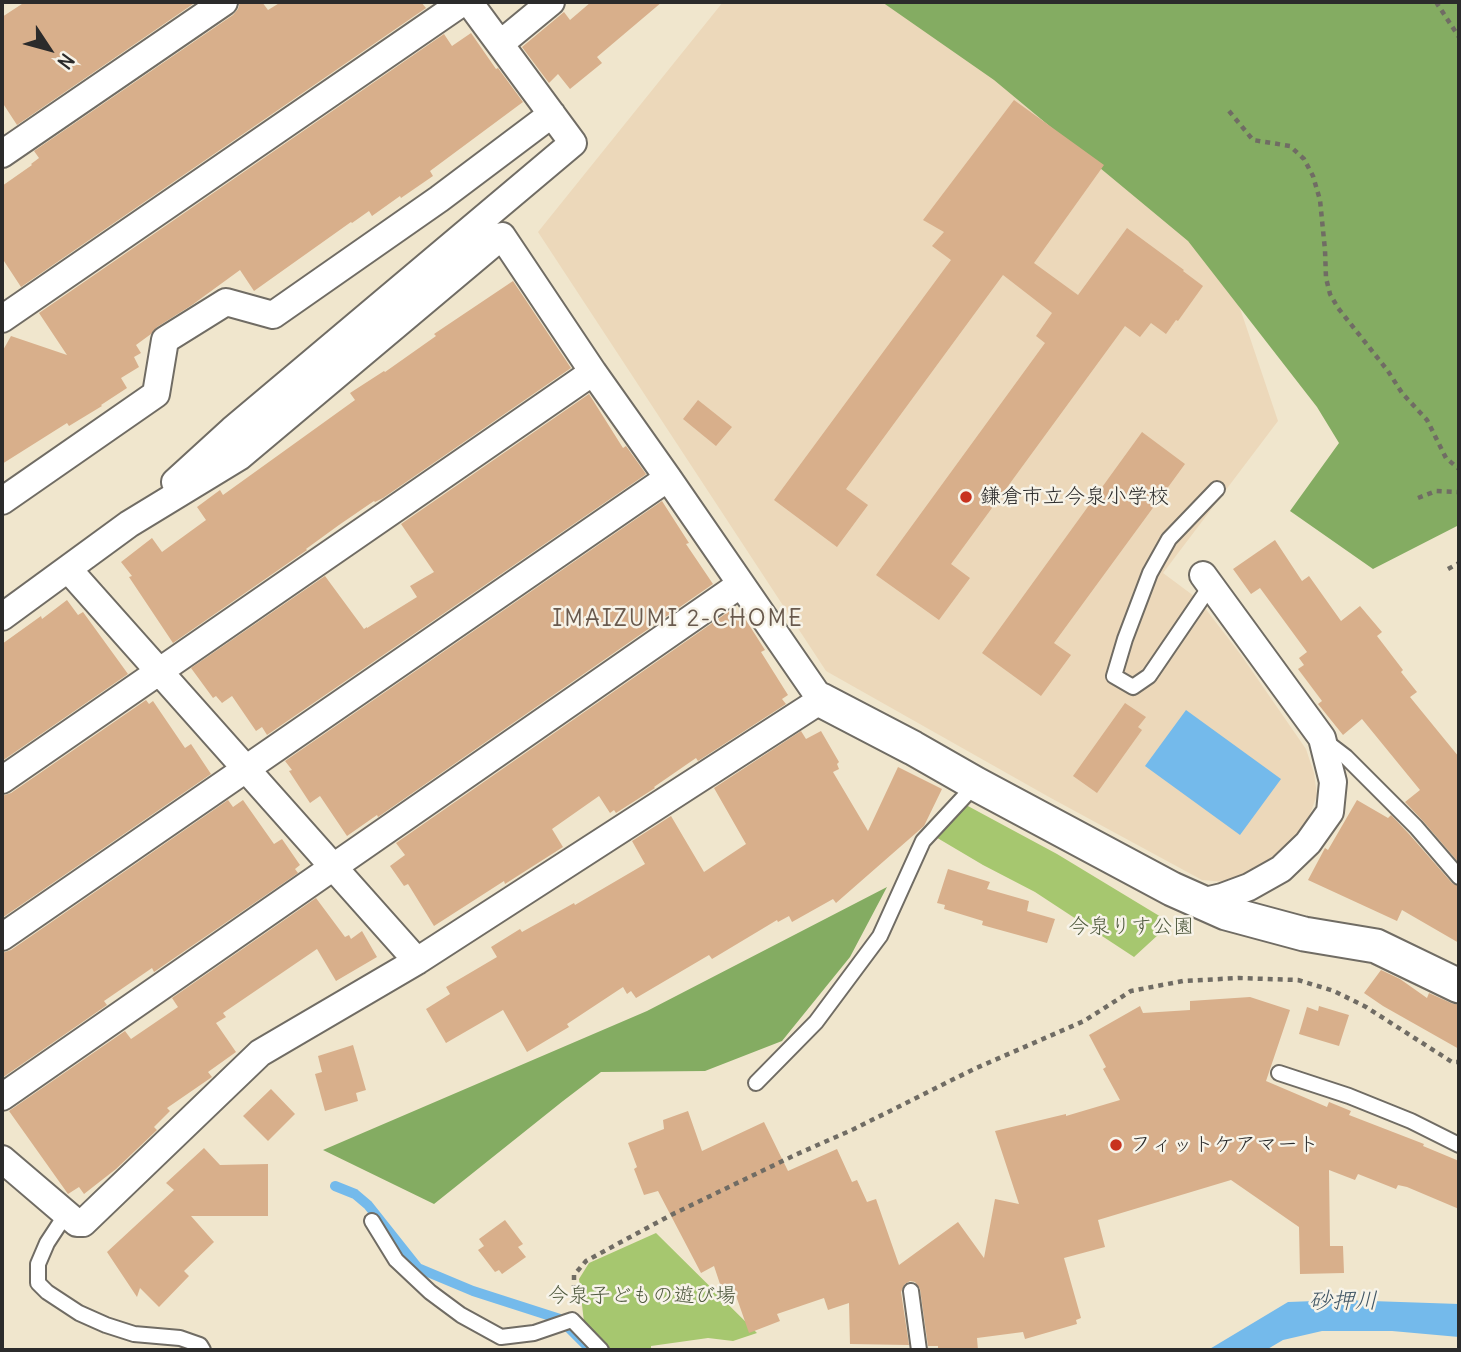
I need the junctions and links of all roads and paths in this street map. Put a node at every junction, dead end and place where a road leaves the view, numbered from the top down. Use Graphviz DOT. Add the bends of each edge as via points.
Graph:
graph roads {
  1 [pos="224,2"];
  2 [pos="463,2"];
  3 [pos="469,2"];
  4 [pos="551,2"];
  5 [pos="1436,2"];
  6 [pos="1459,37"];
  7 [pos="500,44"];
  8 [pos="1230,111"];
  9 [pos="552,114"];
  10 [pos="2,154"];
  11 [pos="2,319"];
  12 [pos="593,372"];
  13 [pos="1459,469"];
  14 [pos="668,478"];
  15 [pos="1217,489"];
  16 [pos="1459,492"];
  17 [pos="1418,498"];
  18 [pos="2,502"];
  19 [pos="129,524"];
  20 [pos="1459,563"];
  21 [pos="68,569"];
  22 [pos="1448,569"];
  23 [pos="1207,580"];
  24 [pos="741,584"];
  25 [pos="2,617"];
  26 [pos="159,670"];
  27 [pos="821,700"];
  28 [pos="1322,738"];
  29 [pos="246,768"];
  30 [pos="2,779"];
  31 [pos="976,784"];
  32 [pos="333,866"];
  33 [pos="1459,877"];
  34 [pos="1201,902"];
  35 [pos="2,937"];
  36 [pos="417,961"];
  37 [pos="1459,986"];
  38 [pos="1459,1062"];
  39 [pos="1279,1073"];
  40 [pos="756,1083"];
  41 [pos="2,1097"];
  42 [pos="1459,1145"];
  43 [pos="2,1159"];
  44 [pos="66,1213"];
  45 [pos="372,1221"];
  46 [pos="911,1291"];
  47 [pos="572,1320"];
  48 [pos="203,1350"];
  49 [pos="601,1350"];
  50 [pos="919,1350"];
  1 -- 10 [label="street"];
  2 -- 11 [label="street"];
  3 -- 7 [label="street"];
  4 -- 7 [label="street"];
  5 -- 6 [label="path"];
  7 -- 9 [label="street"];
  8 -- 13 [label="path" via="1253,140 1290,146 1304,159 1320,200 1330,294 1427,420 1446,458"];
  9 -- 18 [label="street" via="273,315 226,302 165,340 156,394"];
  9 -- 19 [label="street" via="573,143 232,430"];
  12 -- 14 [label="street"];
  12 -- 19 [label="street" via="502,236 239,457"];
  12 -- 26 [label="street"];
  14 -- 24 [label="street"];
  14 -- 29 [label="street"];
  15 -- 23 [label="lane" via="1169,539 1150,573 1114,676 1133,687 1149,676"];
  16 -- 17 [label="path" via="1436,491"];
  19 -- 21 [label="street"];
  20 -- 22 [label="path"];
  21 -- 25 [label="street"];
  21 -- 26 [label="street"];
  23 -- 28 [label="street"];
  24 -- 27 [label="street"];
  24 -- 32 [label="street"];
  26 -- 29 [label="street"];
  26 -- 30 [label="street"];
  27 -- 31 [label="street"];
  27 -- 36 [label="street"];
  28 -- 33 [label="lane" via="1416,827"];
  28 -- 34 [label="street" via="1333,782 1330,813 1308,843 1280,869 1249,887"];
  29 -- 32 [label="street"];
  29 -- 35 [label="street"];
  31 -- 34 [label="street"];
  31 -- 40 [label="lane" via="923,841 880,936 816,1022"];
  32 -- 36 [label="street"];
  32 -- 41 [label="street"];
  34 -- 37 [label="street" via="1304,934 1376,946"];
  36 -- 44 [label="street" via="260,1053 83,1223"];
  38 -- 47 [label="path" via="1452,1062 1366,1007 1298,980 1183,981 1131,991 1084,1021 795,1155 586,1261 574,1275"];
  39 -- 42 [label="lane" via="1349,1096"];
  43 -- 44 [label="street"];
  44 -- 48 [label="lane" via="38,1264 38,1283 64,1304 106,1325 134,1334 180,1338"];
  45 -- 47 [label="lane" via="397,1260 430,1292 501,1337 534,1333"];
  46 -- 50 [label="lane"];
  47 -- 49 [label="lane"];
}
